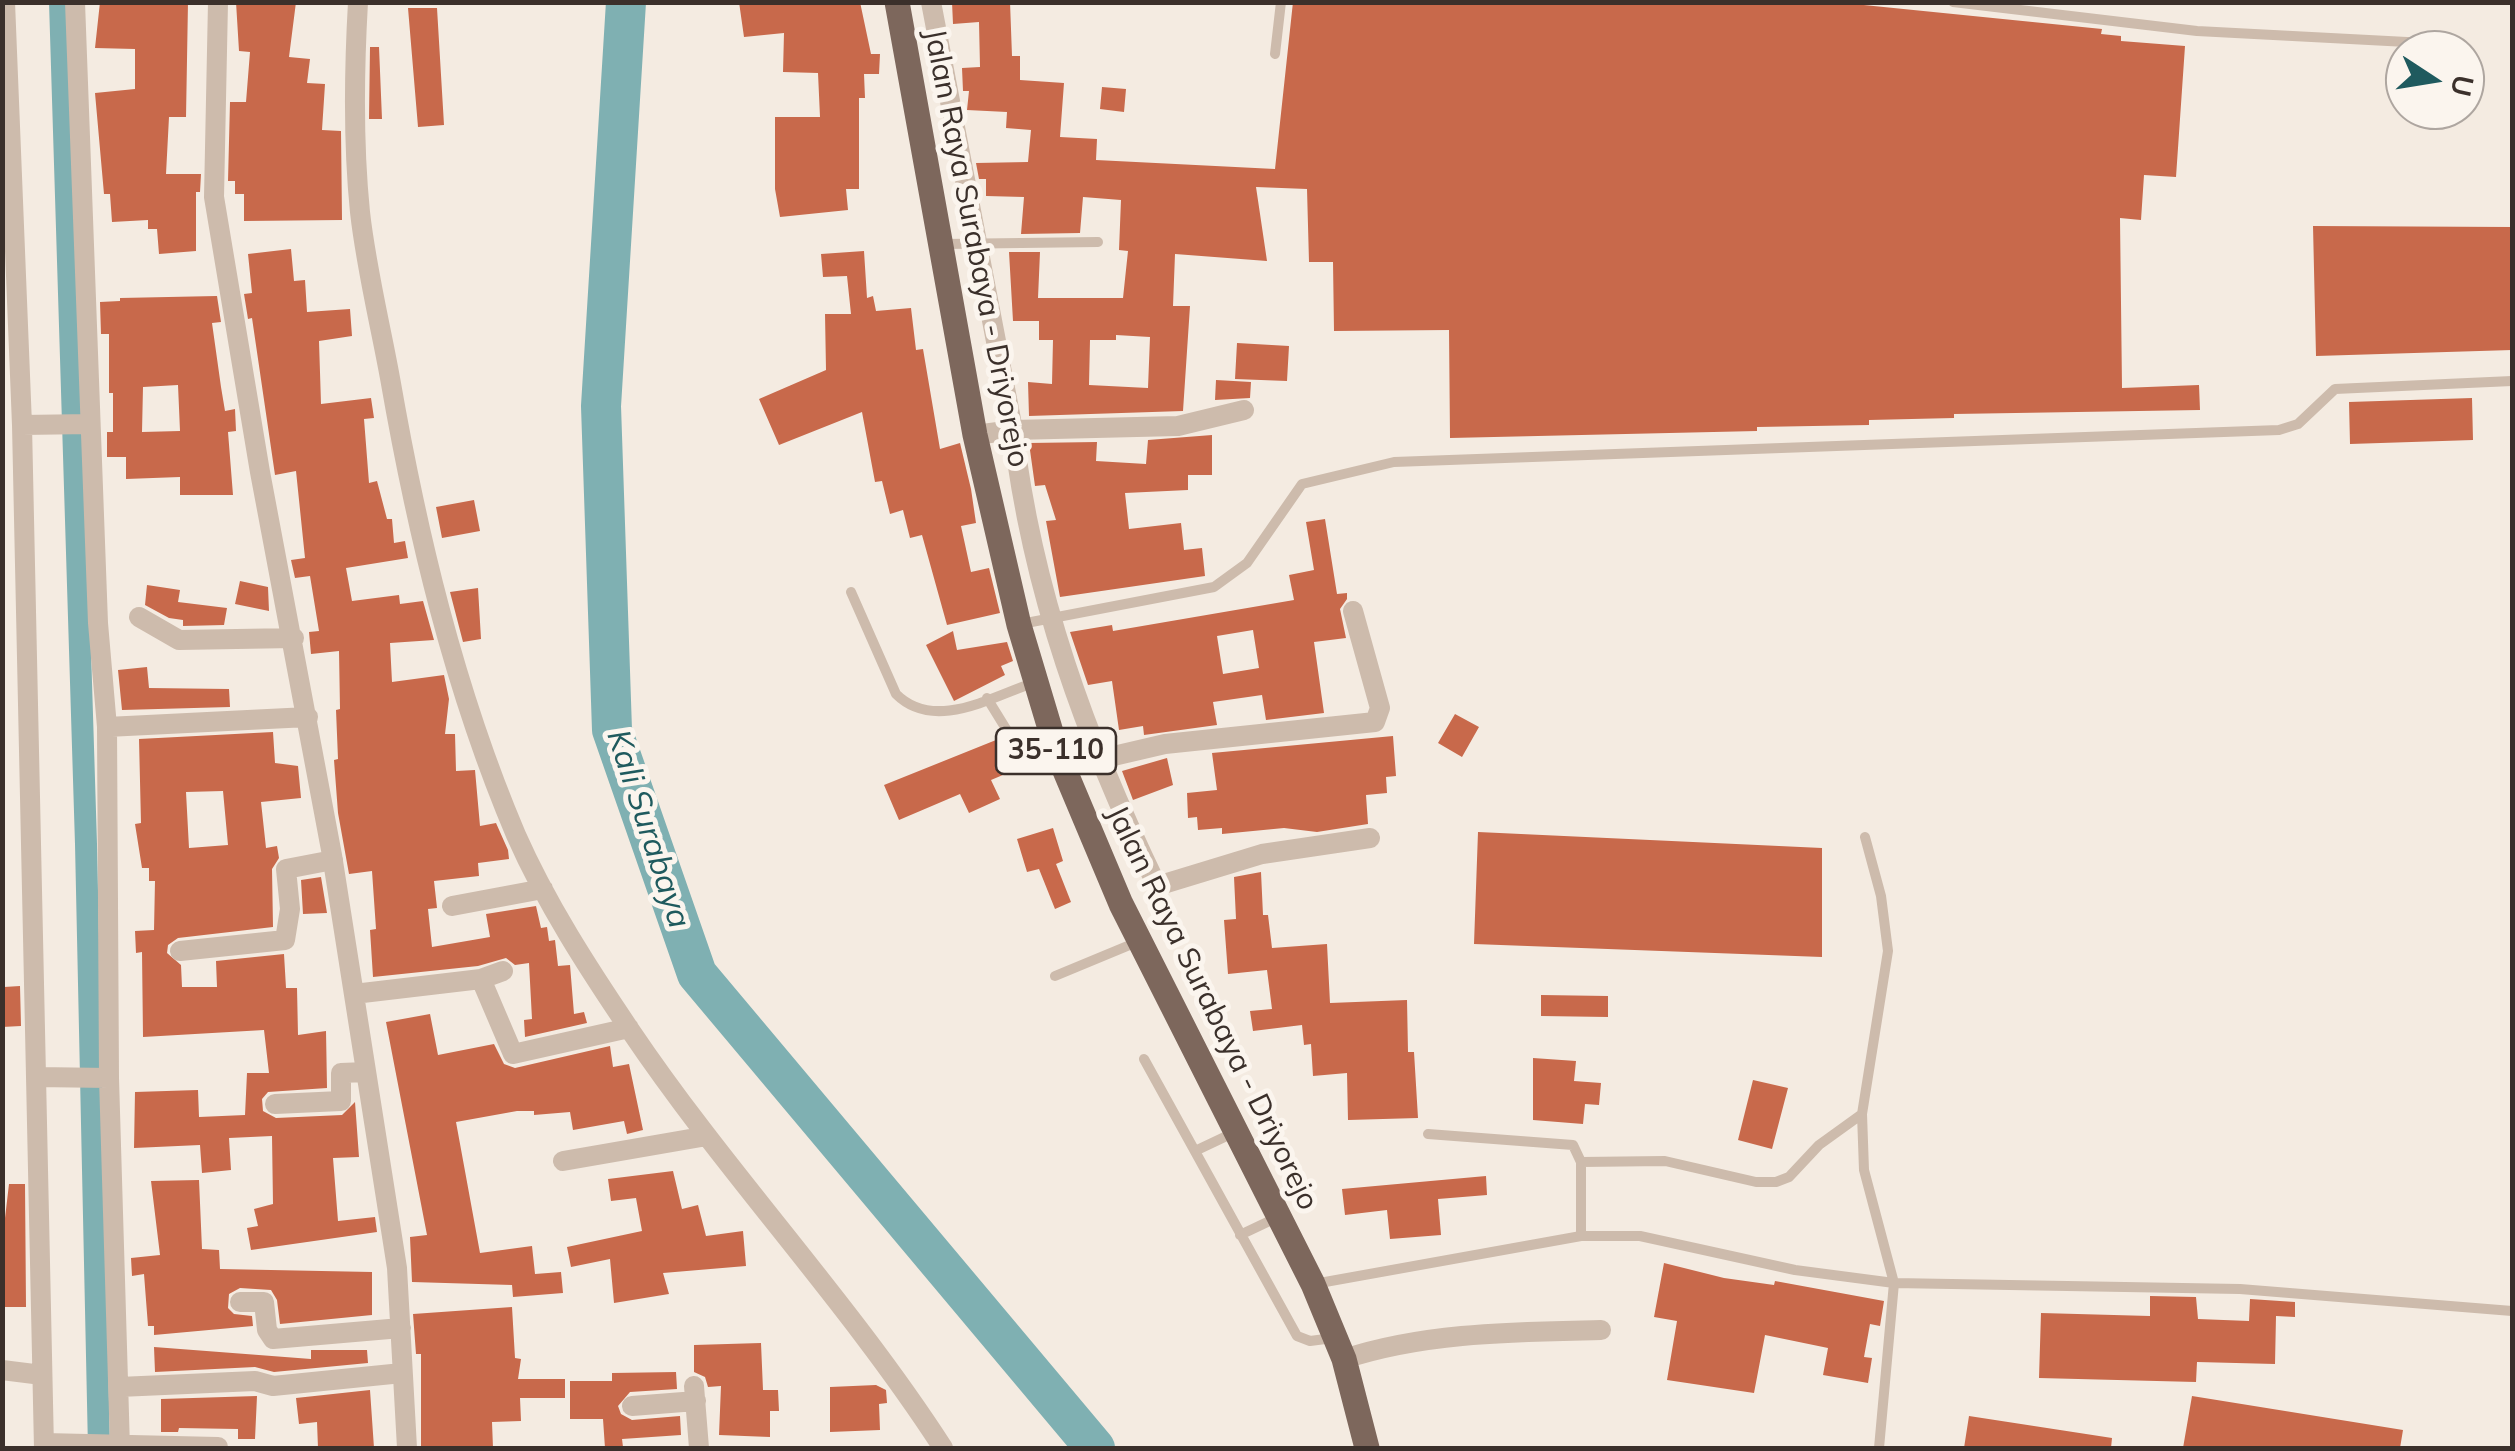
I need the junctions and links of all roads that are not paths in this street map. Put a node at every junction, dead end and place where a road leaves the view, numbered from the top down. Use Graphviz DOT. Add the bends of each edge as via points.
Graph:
graph roads {
  1 [pos="5,2"];
  2 [pos="75,2"];
  3 [pos="218,2"];
  4 [pos="358,2"];
  5 [pos="897,2"];
  6 [pos="932,2"];
  7 [pos="1282,2"];
  8 [pos="1952,2"];
  9 [pos="2385,41"];
  10 [pos="1275,54"];
  11 [pos="1098,242"];
  12 [pos="940,244"];
  13 [pos="978,244"];
  14 [pos="2512,381"];
  15 [pos="1244,410"];
  16 [pos="87,424"];
  17 [pos="26,425"];
  18 [pos="1013,430"];
  19 [pos="976,436"];
  20 [pos="851,592"];
  21 [pos="1353,611"];
  22 [pos="139,617"];
  23 [pos="1048,619"];
  24 [pos="1019,624"];
  25 [pos="294,638"];
  26 [pos="1035,682"];
  27 [pos="987,698"];
  28 [pos="308,717"];
  29 [pos="107,727"];
  30 [pos="1099,757"];
  31 [pos="1060,760"];
  32 [pos="1129,828"];
  33 [pos="1370,838"];
  34 [pos="1865,838"];
  35 [pos="1093,844"];
  36 [pos="333,860"];
  37 [pos="543,889"];
  38 [pos="452,906"];
  39 [pos="1140,941"];
  40 [pos="180,951"];
  41 [pos="504,970"];
  42 [pos="1054,976"];
  43 [pos="481,979"];
  44 [pos="354,994"];
  45 [pos="628,1028"];
  46 [pos="1144,1059"];
  47 [pos="366,1072"];
  48 [pos="46,1078"];
  49 [pos="106,1078"];
  50 [pos="274,1104"];
  51 [pos="1862,1114"];
  52 [pos="1234,1132"];
  53 [pos="1428,1134"];
  54 [pos="707,1136"];
  55 [pos="1195,1152"];
  56 [pos="563,1161"];
  57 [pos="1582,1162"];
  58 [pos="1278,1217"];
  59 [pos="1240,1235"];
  60 [pos="1581,1236"];
  61 [pos="1894,1283"];
  62 [pos="1313,1284"];
  63 [pos="240,1302"];
  64 [pos="2512,1311"];
  65 [pos="401,1328"];
  66 [pos="1601,1330"];
  67 [pos="1340,1348"];
  68 [pos="2,1370"];
  69 [pos="402,1373"];
  70 [pos="42,1375"];
  71 [pos="118,1387"];
  72 [pos="632,1406"];
  73 [pos="117,1444"];
  74 [pos="49,1445"];
  75 [pos="218,1447"];
  76 [pos="407,1448"];
  77 [pos="699,1448"];
  78 [pos="943,1448"];
  79 [pos="1367,1448"];
  80 [pos="1880,1448"];
  1 -- 17 [label="street"];
  2 -- 16 [label="street"];
  3 -- 25 [label="street" via="214,196"];
  4 -- 37 [label="street" via="361,214 406,469 439,608 492,772"];
  5 -- 12 [label="main road, Jalan Raya Surabaya - Driyorejo / 35-110"];
  6 -- 13 [label="street, Jalan Raya Surabaya - Driyorejo"];
  7 -- 10 [label="lane"];
  8 -- 9 [label="lane" via="2197,31"];
  11 -- 13 [label="lane"];
  12 -- 13 [label="lane"];
  12 -- 19 [label="main road, Jalan Raya Surabaya - Driyorejo / 35-110"];
  13 -- 18 [label="street, Jalan Raya Surabaya - Driyorejo"];
  14 -- 23 [label="lane" via="2335,389 2298,424 2279,430 1394,462 1310,479 1248,563 1214,587"];
  15 -- 18 [label="street" via="1178,426"];
  16 -- 17 [label="street"];
  16 -- 29 [label="street"];
  17 -- 48 [label="street" via="24,678"];
  18 -- 19 [label="street"];
  18 -- 23 [label="street, Jalan Raya Surabaya - Driyorejo"];
  19 -- 24 [label="main road, Jalan Raya Surabaya - Driyorejo / 35-110"];
  20 -- 27 [label="lane" via="906,704 944,712"];
  21 -- 30 [label="street" via="1380,708 1375,722"];
  22 -- 25 [label="street" via="180,640"];
  23 -- 24 [label="lane"];
  23 -- 30 [label="street, Jalan Raya Surabaya - Driyorejo"];
  24 -- 26 [label="main road, Jalan Raya Surabaya - Driyorejo / 35-110"];
  25 -- 28 [label="street"];
  26 -- 27 [label="lane"];
  26 -- 31 [label="main road, Jalan Raya Surabaya - Driyorejo / 35-110"];
  27 -- 31 [label="lane" via="1019,750"];
  28 -- 29 [label="street"];
  28 -- 36 [label="street"];
  29 -- 49 [label="street"];
  30 -- 31 [label="street"];
  30 -- 32 [label="street, Jalan Raya Surabaya - Driyorejo"];
  31 -- 35 [label="main road, Jalan Raya Surabaya - Driyorejo / 35-110"];
  32 -- 33 [label="street, Jalan Raya Surabaya - Driyorejo" via="1157,886 1262,854"];
  32 -- 35 [label="street"];
  34 -- 51 [label="lane" via="1888,951"];
  35 -- 39 [label="main road, Jalan Raya Surabaya - Driyorejo / 35-110"];
  36 -- 40 [label="street" via="286,869 286,940"];
  36 -- 44 [label="street"];
  37 -- 38 [label="street"];
  37 -- 45 [label="street"];
  39 -- 42 [label="lane"];
  39 -- 52 [label="main road, Jalan Raya Surabaya - Driyorejo / 35-110"];
  41 -- 43 [label="street"];
  43 -- 44 [label="street"];
  43 -- 45 [label="street" via="513,1054"];
  44 -- 47 [label="street"];
  45 -- 54 [label="street"];
  46 -- 55 [label="lane"];
  47 -- 50 [label="street" via="341,1073 341,1100"];
  47 -- 65 [label="street"];
  48 -- 49 [label="street"];
  48 -- 70 [label="street"];
  49 -- 71 [label="street"];
  51 -- 57 [label="lane" via="1776,1182 1666,1161"];
  51 -- 61 [label="lane" via="1864,1170"];
  52 -- 55 [label="lane"];
  52 -- 58 [label="main road, Jalan Raya Surabaya - Driyorejo / 35-110"];
  53 -- 57 [label="lane" via="1568,1142"];
  54 -- 56 [label="street"];
  54 -- 78 [label="street" via="812,1263"];
  55 -- 59 [label="lane"];
  57 -- 60 [label="lane"];
  58 -- 59 [label="lane"];
  58 -- 62 [label="main road, Jalan Raya Surabaya - Driyorejo / 35-110"];
  59 -- 67 [label="lane" via="1297,1336"];
  60 -- 61 [label="lane" via="1640,1236 1795,1270"];
  60 -- 62 [label="lane"];
  61 -- 64 [label="lane" via="2240,1289"];
  61 -- 80 [label="lane"];
  62 -- 67 [label="main road, Jalan Raya Surabaya - Driyorejo / 35-110"];
  63 -- 65 [label="street" via="264,1302 267,1330 277,1340"];
  65 -- 69 [label="street"];
  66 -- 67 [label="street"];
  67 -- 79 [label="main road, Jalan Raya Surabaya - Driyorejo / 35-110"];
  68 -- 70 [label="street"];
  69 -- 71 [label="street" via="273,1386 255,1381"];
  69 -- 76 [label="street"];
  70 -- 74 [label="street"];
  71 -- 73 [label="street"];
  72 -- 77 [label="street" via="695,1394"];
  73 -- 74 [label="street"];
  73 -- 75 [label="street"];
}
